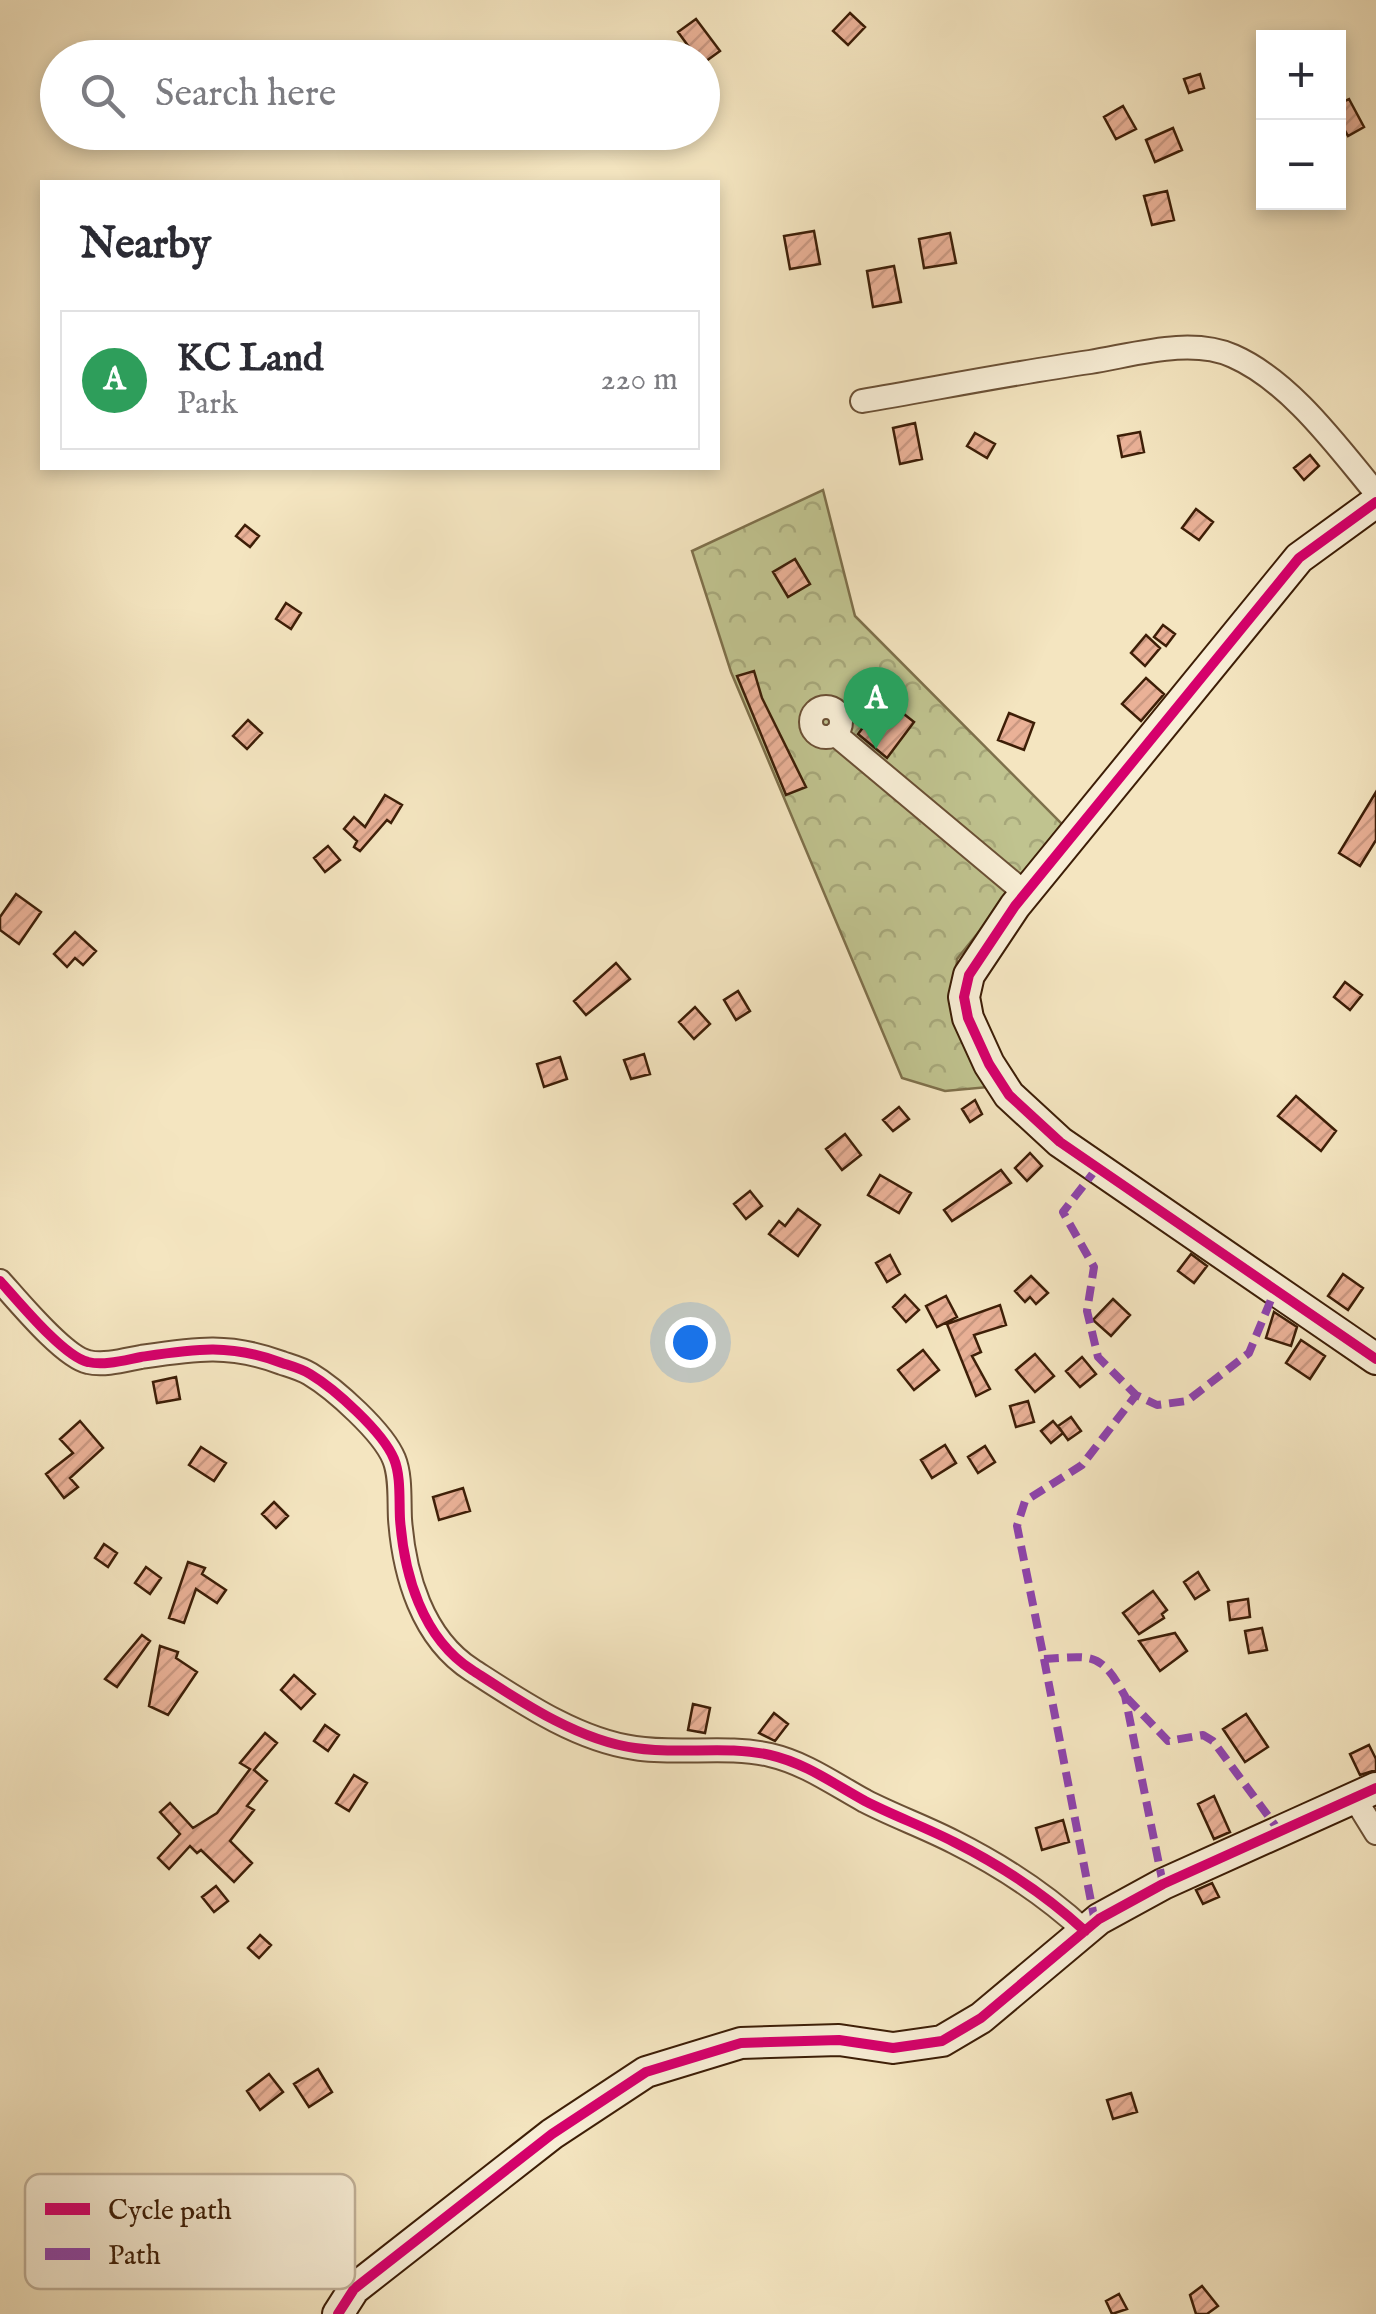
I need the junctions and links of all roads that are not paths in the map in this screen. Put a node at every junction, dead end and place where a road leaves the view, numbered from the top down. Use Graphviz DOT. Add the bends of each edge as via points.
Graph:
graph roads {
  1 [pos="862,400"];
  2 [pos="1376,493"];
  3 [pos="1376,502"];
  4 [pos="835,734"];
  5 [pos="1025,894"];
  6 [pos="0,1281"];
  7 [pos="1376,1359"];
  8 [pos="1366,1794"];
  9 [pos="1376,1834"];
  10 [pos="1085,1931"];
  11 [pos="355,2287"];
  12 [pos="353,2289"];
  13 [pos="338,2314"];
  1 -- 2 [label="street" via="1182,347 1230,354 1269,377 1312,416"];
  3 -- 5 [label="street" via="1299,558"];
  4 -- 5 [label="street"];
  5 -- 7 [label="street" via="969,975 964,997 988,1064 1010,1095 1060,1142"];
  6 -- 10 [label="street" via="86,1362 236,1348 309,1373 324,1385 388,1445 397,1464 409,1578 437,1636 469,1668 600,1739 634,1748 748,1751 803,1766 1004,1869"];
  8 -- 9 [label="street"];
  8 -- 10 [label="street" via="1163,1884"];
  10 -- 11 [label="street" via="981,2018 942,2041 893,2048 839,2040 741,2043 646,2072 552,2134"];
  12 -- 13 [label="street"];
}
